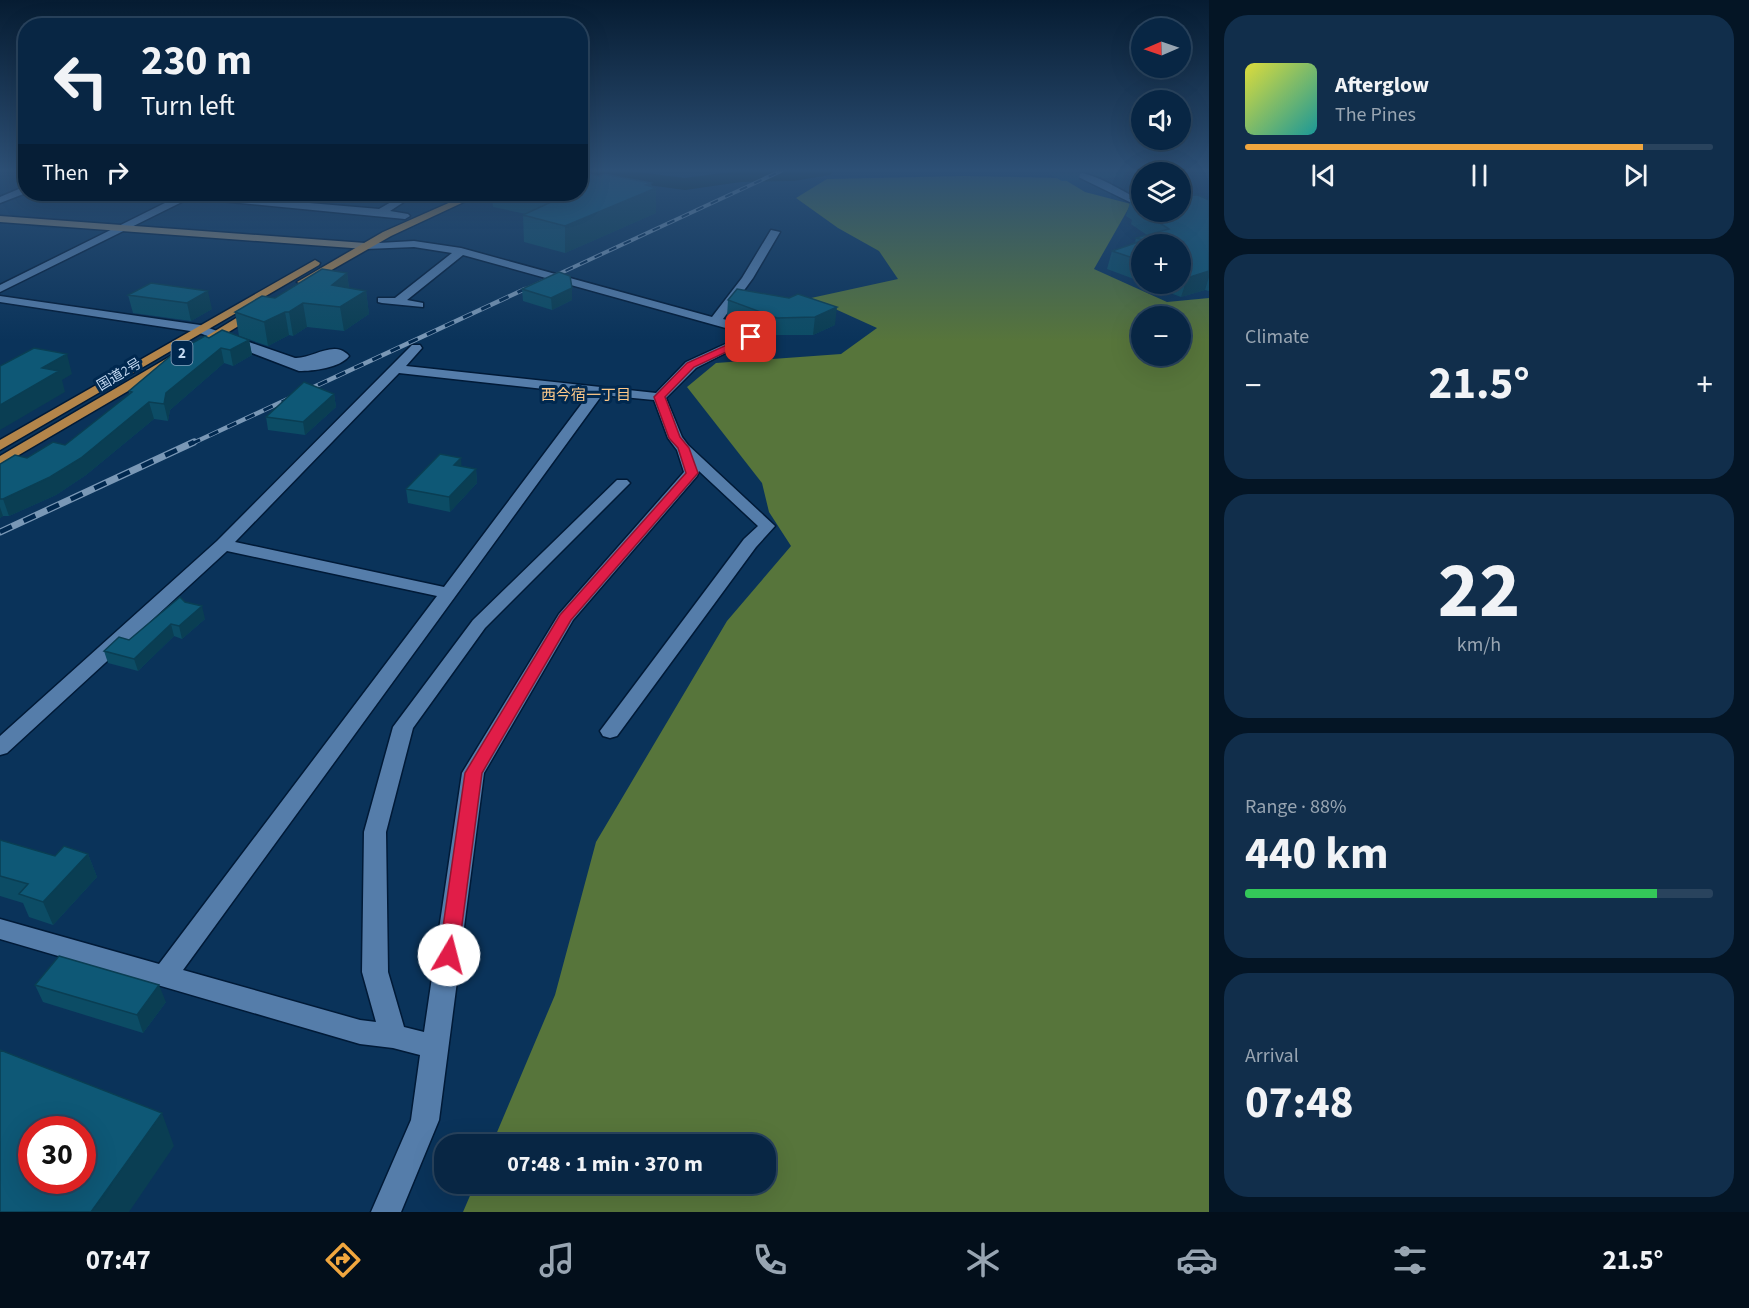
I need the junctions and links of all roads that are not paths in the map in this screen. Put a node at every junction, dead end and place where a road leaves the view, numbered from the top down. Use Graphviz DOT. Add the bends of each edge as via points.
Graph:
graph roads {
  1 [pos="114,228"];
  2 [pos="120,228"];
  3 [pos="381,228"];
  4 [pos="401,228"];
  5 [pos="775,232"];
  6 [pos="346,245"];
  7 [pos="365,246"];
  8 [pos="461,251"];
  9 [pos="0,289"];
  10 [pos="0,299"];
  11 [pos="382,300"];
  12 [pos="397,302"];
  13 [pos="419,305"];
  14 [pos="715,321"];
  15 [pos="200,329"];
  16 [pos="215,334"];
  17 [pos="416,348"];
  18 [pos="267,354"];
  19 [pos="396,369"];
  20 [pos="599,390"];
  21 [pos="660,397"];
  22 [pos="0,446"];
  23 [pos="683,448"];
  24 [pos="0,462"];
  25 [pos="621,483"];
  26 [pos="223,545"];
  27 [pos="449,593"];
  28 [pos="610,732"];
  29 [pos="0,748"];
  30 [pos="0,929"];
  31 [pos="164,976"];
  32 [pos="393,1036"];
  33 [pos="436,1047"];
  34 [pos="386,1212"];
  1 -- 2 [label="main road"];
  2 -- 6 [label="main road"];
  2 -- 9 [label="street"];
  3 -- 6 [label="highway, 国道2号 / 2"];
  4 -- 7 [label="highway, 国道2号 / 2"];
  5 -- 14 [label="street" via="736,297"];
  6 -- 7 [label="main road"];
  6 -- 15 [label="highway, 国道2号 / 2"];
  7 -- 8 [label="street" via="414,243"];
  7 -- 16 [label="highway, 国道2号 / 2"];
  8 -- 12 [label="street"];
  8 -- 14 [label="street"];
  10 -- 15 [label="street"];
  11 -- 12 [label="street"];
  12 -- 13 [label="street"];
  14 -- 21 [label="street" via="744,329 751,337 691,365"];
  15 -- 16 [label="street"];
  15 -- 22 [label="highway, 国道2号 / 2"];
  16 -- 18 [label="street"];
  16 -- 24 [label="highway, 国道2号 / 2"];
  17 -- 19 [label="street"];
  18 -- 18 [label="street" via="299,362 330,353 344,356 303,367"];
  19 -- 20 [label="street"];
  19 -- 26 [label="street"];
  20 -- 21 [label="street"];
  20 -- 27 [label="street"];
  21 -- 23 [label="street" via="675,438"];
  23 -- 28 [label="street" via="767,526 750,543"];
  23 -- 33 [label="street" via="692,473 565,618 473,773"];
  25 -- 32 [label="street" via="479,624 403,727 375,832 375,972"];
  26 -- 27 [label="street"];
  26 -- 29 [label="street"];
  27 -- 31 [label="street"];
  30 -- 31 [label="street"];
  31 -- 32 [label="street" via="360,1032"];
  32 -- 33 [label="street"];
  33 -- 34 [label="street" via="425,1120"];
}
